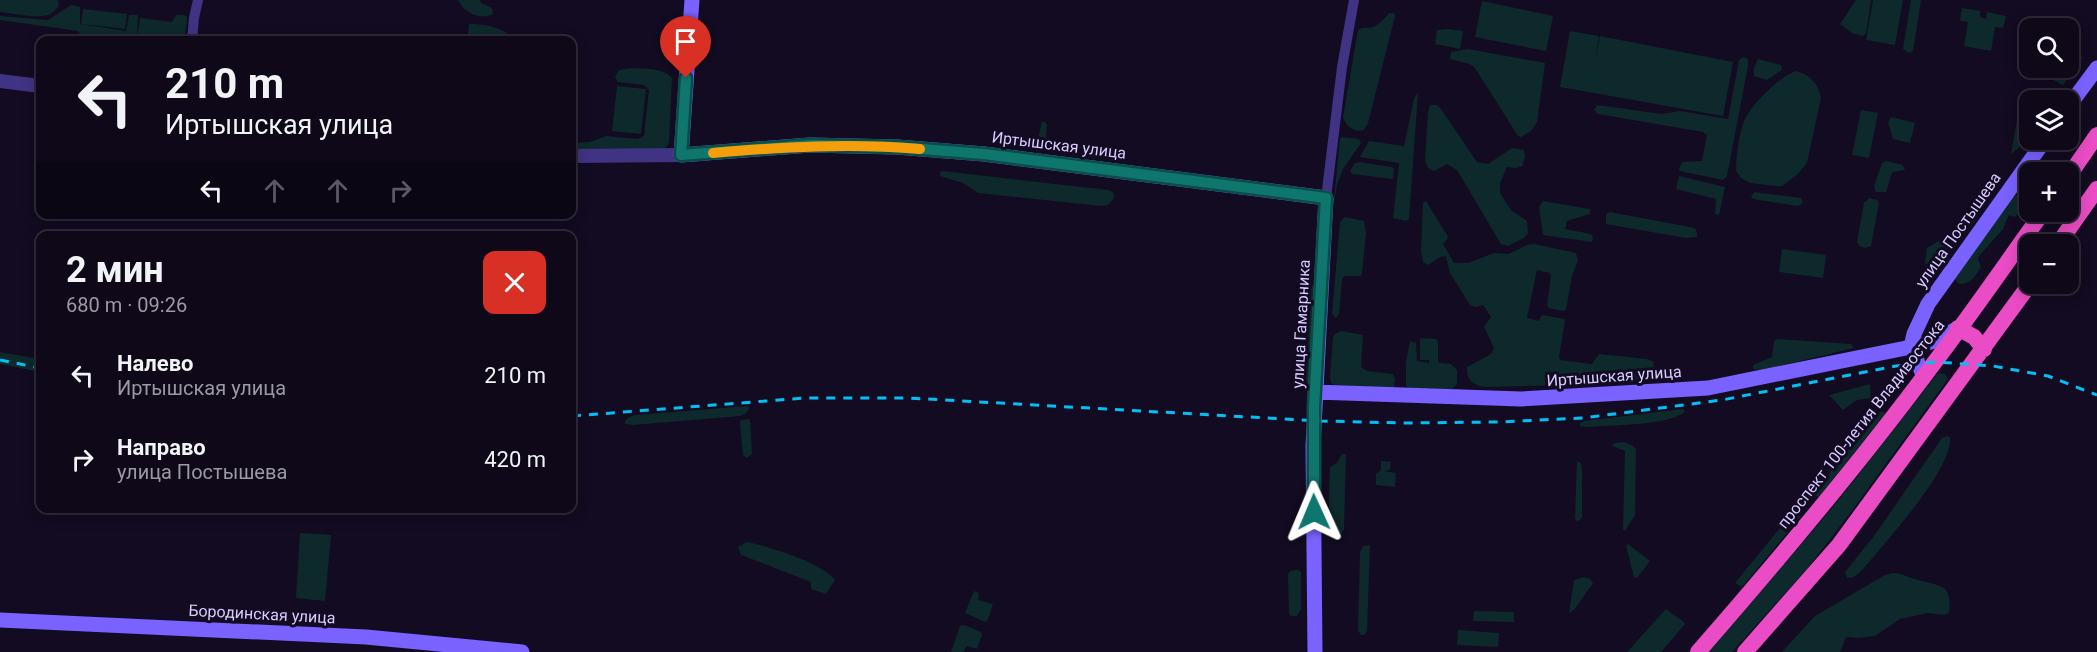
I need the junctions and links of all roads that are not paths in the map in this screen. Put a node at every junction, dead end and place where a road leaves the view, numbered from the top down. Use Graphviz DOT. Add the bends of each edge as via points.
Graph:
graph roads {
  1 [pos="198,0"];
  2 [pos="692,0"];
  3 [pos="1354,0"];
  4 [pos="192,36"];
  5 [pos="2097,68"];
  6 [pos="0,81"];
  7 [pos="36,86"];
  8 [pos="2079,92"];
  9 [pos="2097,135"];
  10 [pos="2038,150"];
  11 [pos="681,155"];
  12 [pos="576,156"];
  13 [pos="2078,162"];
  14 [pos="2097,189"];
  15 [pos="1326,198"];
  16 [pos="2036,222"];
  17 [pos="2065,234"];
  18 [pos="2023,294"];
  19 [pos="1958,328"];
  20 [pos="1911,347"];
  21 [pos="1984,349"];
  22 [pos="1924,377"];
  23 [pos="1315,392"];
  24 [pos="0,620"];
  25 [pos="522,652"];
  26 [pos="1315,652"];
  27 [pos="1698,652"];
  28 [pos="1745,652"];
  1 -- 4 [label="street"];
  2 -- 11 [label="main road"];
  3 -- 15 [label="street, улица Гамарника"];
  5 -- 8 [label="main road"];
  6 -- 7 [label="street"];
  9 -- 13 [label="highway"];
  10 -- 20 [label="main road, улица Постышева" via="1928,304"];
  11 -- 12 [label="street, Иртышская улица"];
  11 -- 15 [label="main road, Иртышская улица" via="810,145 897,147 984,154"];
  14 -- 17 [label="highway"];
  15 -- 23 [label="main road, улица Гамарника"];
  16 -- 19 [label="highway, проспект 100-летия Владивостока"];
  18 -- 21 [label="highway"];
  19 -- 20 [label="main road, Иртышская улица" via="1935,341"];
  19 -- 21 [label="highway" via="1974,337"];
  19 -- 22 [label="highway, проспект 100-летия Владивостока"];
  20 -- 22 [label="main road"];
  20 -- 23 [label="main road, Иртышская улица" via="1708,388 1521,399"];
  21 -- 28 [label="highway" via="1839,545"];
  22 -- 27 [label="highway, проспект 100-летия Владивостока" via="1821,509"];
  23 -- 26 [label="main road, улица Гамарника"];
  24 -- 25 [label="main road, Бородинская улица" via="366,637"];
}
